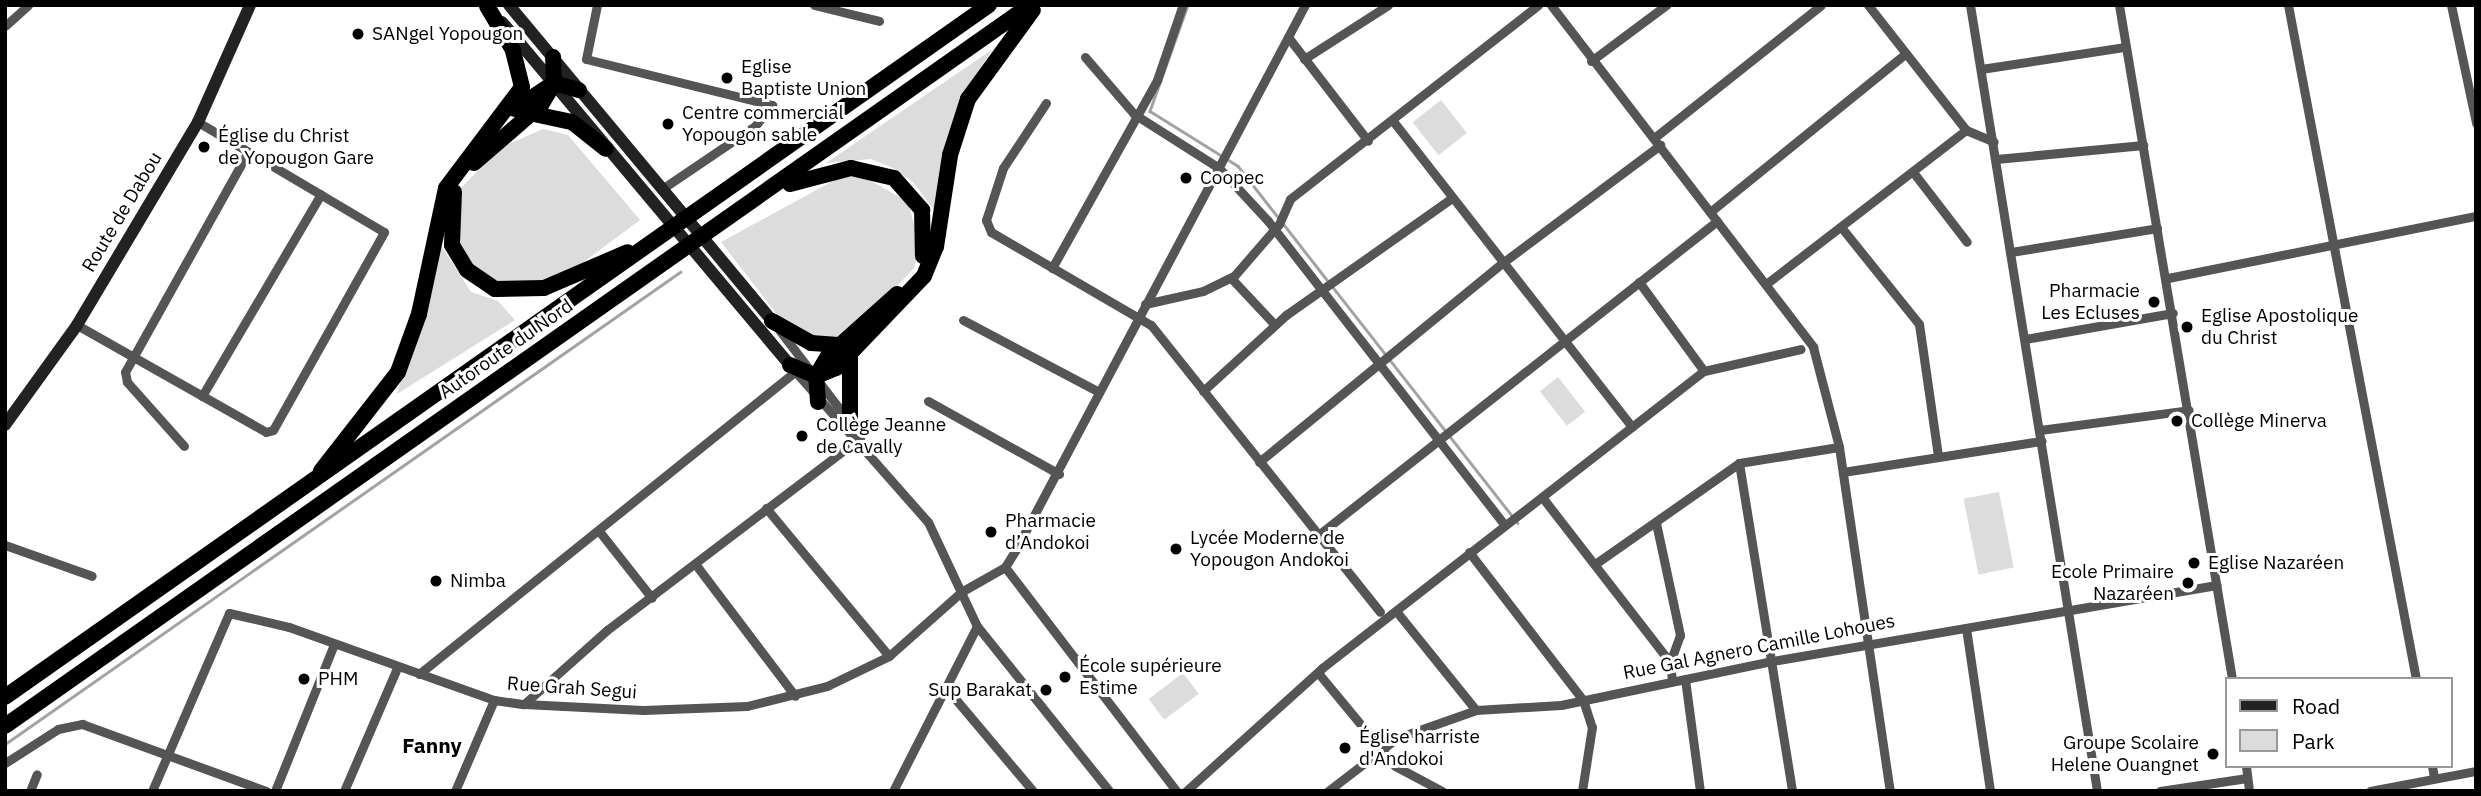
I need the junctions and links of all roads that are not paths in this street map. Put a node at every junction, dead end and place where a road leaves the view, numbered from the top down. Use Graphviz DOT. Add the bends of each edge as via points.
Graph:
graph roads {
  1 [pos="27,5"];
  2 [pos="250,5"];
  3 [pos="509,5"];
  4 [pos="597,5"];
  5 [pos="814,5"];
  6 [pos="989,5"];
  7 [pos="1030,5"];
  8 [pos="1037,5"];
  9 [pos="1305,5"];
  10 [pos="1388,5"];
  11 [pos="1538,5"];
  12 [pos="1551,5"];
  13 [pos="1666,5"];
  14 [pos="1821,5"];
  15 [pos="1868,5"];
  16 [pos="1970,5"];
  17 [pos="2119,5"];
  18 [pos="2288,5"];
  19 [pos="2451,5"];
  20 [pos="487,6"];
  21 [pos="1182,7"];
  22 [pos="879,21"];
  23 [pos="5,26"];
  24 [pos="1288,37"];
  25 [pos="2125,47"];
  26 [pos="1905,54"];
  27 [pos="553,57"];
  28 [pos="1085,57"];
  29 [pos="1304,59"];
  30 [pos="1591,61"];
  31 [pos="1982,69"];
  32 [pos="554,83"];
  33 [pos="579,90"];
  34 [pos="1046,103"];
  35 [pos="534,114"];
  36 [pos="1134,114"];
  37 [pos="1393,121"];
  38 [pos="198,122"];
  39 [pos="2476,123"];
  40 [pos="498,124"];
  41 [pos="1966,130"];
  42 [pos="1368,141"];
  43 [pos="1657,141"];
  44 [pos="1994,142"];
  45 [pos="2143,145"];
  46 [pos="606,149"];
  47 [pos="248,152"];
  48 [pos="1996,159"];
  49 [pos="1219,168"];
  50 [pos="1913,173"];
  51 [pos="663,191"];
  52 [pos="772,191"];
  53 [pos="321,194"];
  54 [pos="1452,198"];
  55 [pos="1710,212"];
  56 [pos="2476,216"];
  57 [pos="1717,220"];
  58 [pos="1842,227"];
  59 [pos="1275,229"];
  60 [pos="2157,229"];
  61 [pos="653,242"];
  62 [pos="1967,242"];
  63 [pos="2334,244"];
  64 [pos="2011,252"];
  65 [pos="1501,264"];
  66 [pos="1052,268"];
  67 [pos="1231,278"];
  68 [pos="2168,278"];
  69 [pos="1639,282"];
  70 [pos="1766,284"];
  71 [pos="1325,291"];
  72 [pos="1145,304"];
  73 [pos="2173,313"];
  74 [pos="1139,314"];
  75 [pos="963,320"];
  76 [pos="772,321"];
  77 [pos="77,325"];
  78 [pos="1275,325"];
  79 [pos="2025,339"];
  80 [pos="1564,340"];
  81 [pos="838,345"];
  82 [pos="1801,349"];
  83 [pos="129,355"];
  84 [pos="850,358"];
  85 [pos="1382,366"];
  86 [pos="792,369"];
  87 [pos="1704,371"];
  88 [pos="816,376"];
  89 [pos="1203,391"];
  90 [pos="1099,392"];
  91 [pos="202,396"];
  92 [pos="928,401"];
  93 [pos="818,402"];
  94 [pos="2189,410"];
  95 [pos="5,425"];
  96 [pos="1632,427"];
  97 [pos="2040,430"];
  98 [pos="855,432"];
  99 [pos="1439,439"];
  100 [pos="2042,441"];
  101 [pos="184,446"];
  102 [pos="1839,447"];
  103 [pos="1938,456"];
  104 [pos="1259,462"];
  105 [pos="1739,463"];
  106 [pos="1843,472"];
  107 [pos="1059,474"];
  108 [pos="303,491"];
  109 [pos="1542,496"];
  110 [pos="766,508"];
  111 [pos="1656,523"];
  112 [pos="1504,524"];
  113 [pos="599,531"];
  114 [pos="1317,536"];
  115 [pos="5,545"];
  116 [pos="1469,552"];
  117 [pos="1595,564"];
  118 [pos="696,565"];
  119 [pos="1005,567"];
  120 [pos="92,576"];
  121 [pos="2217,585"];
  122 [pos="961,592"];
  123 [pos="652,598"];
  124 [pos="1396,611"];
  125 [pos="2068,611"];
  126 [pos="1380,612"];
  127 [pos="977,626"];
  128 [pos="1966,628"];
  129 [pos="1871,643"];
  130 [pos="334,644"];
  131 [pos="889,656"];
  132 [pos="1772,661"];
  133 [pos="1670,662"];
  134 [pos="397,668"];
  135 [pos="419,674"];
  136 [pos="1319,674"];
  137 [pos="2232,677"];
  138 [pos="2416,677"];
  139 [pos="1685,679"];
  140 [pos="1672,681"];
  141 [pos="947,689"];
  142 [pos="795,696"];
  143 [pos="5,697"];
  144 [pos="494,700"];
  145 [pos="1583,700"];
  146 [pos="524,704"];
  147 [pos="1476,710"];
  148 [pos="5,726"];
  149 [pos="1380,748"];
  150 [pos="168,752"];
  151 [pos="5,763"];
  152 [pos="2245,768"];
  153 [pos="2432,768"];
  154 [pos="2476,771"];
  155 [pos="37,774"];
  156 [pos="2247,778"];
  157 [pos="2429,778"];
  158 [pos="30,791"];
  159 [pos="152,791"];
  160 [pos="266,791"];
  161 [pos="275,791"];
  162 [pos="344,791"];
  163 [pos="455,791"];
  164 [pos="893,791"];
  165 [pos="1033,791"];
  166 [pos="1109,791"];
  167 [pos="1176,791"];
  168 [pos="1186,791"];
  169 [pos="1328,791"];
  170 [pos="1442,791"];
  171 [pos="1582,791"];
  172 [pos="1700,791"];
  173 [pos="1792,791"];
  174 [pos="1890,791"];
  175 [pos="1990,791"];
  176 [pos="2097,791"];
  177 [pos="2160,791"];
  178 [pos="2249,791"];
  179 [pos="2370,791"];
  180 [pos="2426,791"];
  1 -- 23 [label="street"];
  2 -- 38 [label="main road, Route de Dabou"];
  3 -- 27 [label="main road"];
  4 -- 51 [label="street" via="586,59 772,105 755,126"];
  5 -- 22 [label="street"];
  6 -- 61 [label="highway, Autoroute du Nord"];
  7 -- 52 [label="highway, Autoroute du Nord"];
  8 -- 84 [label="highway" via="968,99 950,155 932,261 912,293"];
  9 -- 24 [label="street"];
  10 -- 29 [label="street"];
  11 -- 37 [label="street"];
  12 -- 30 [label="street"];
  13 -- 30 [label="street"];
  14 -- 43 [label="street"];
  15 -- 26 [label="street"];
  16 -- 31 [label="street"];
  17 -- 25 [label="street"];
  18 -- 63 [label="street"];
  19 -- 39 [label="street"];
  20 -- 32 [label="main road"];
  20 -- 40 [label="highway" via="513,50 522,87"];
  21 -- 36 [label="street" via="1157,80"];
  24 -- 29 [label="street"];
  24 -- 49 [label="street"];
  25 -- 31 [label="street"];
  25 -- 45 [label="street"];
  26 -- 41 [label="street"];
  26 -- 55 [label="street"];
  27 -- 32 [label="highway"];
  27 -- 33 [label="main road"];
  28 -- 36 [label="street"];
  29 -- 42 [label="street"];
  30 -- 43 [label="street"];
  31 -- 44 [label="street"];
  32 -- 33 [label="highway"];
  32 -- 35 [label="highway"];
  32 -- 40 [label="highway"];
  32 -- 46 [label="main road"];
  33 -- 51 [label="main road"];
  34 -- 66 [label="street" via="1005,162 986,220 994,235"];
  35 -- 46 [label="highway" via="572,122"];
  35 -- 61 [label="highway" via="471,165 455,187 449,233 467,270 495,289 525,291"];
  36 -- 49 [label="street"];
  36 -- 66 [label="street"];
  37 -- 42 [label="street"];
  37 -- 54 [label="street"];
  38 -- 47 [label="street"];
  38 -- 77 [label="main road, Route de Dabou"];
  40 -- 108 [label="highway" via="446,188 419,314 398,372"];
  41 -- 44 [label="street"];
  41 -- 50 [label="street"];
  42 -- 59 [label="street" via="1290,199"];
  43 -- 55 [label="street"];
  43 -- 65 [label="street"];
  44 -- 48 [label="street"];
  45 -- 48 [label="street"];
  45 -- 60 [label="street"];
  46 -- 86 [label="main road"];
  47 -- 53 [label="street"];
  47 -- 83 [label="street"];
  48 -- 64 [label="street"];
  49 -- 59 [label="street"];
  49 -- 72 [label="street"];
  50 -- 58 [label="street"];
  50 -- 62 [label="street"];
  51 -- 76 [label="main road"];
  52 -- 81 [label="highway" via="833,169 861,169 894,178 922,210 927,237 919,267 896,296"];
  52 -- 148 [label="highway, Autoroute du Nord"];
  53 -- 91 [label="street"];
  53 -- 91 [label="street" via="384,234 273,430"];
  54 -- 65 [label="street"];
  54 -- 71 [label="street"];
  55 -- 57 [label="street"];
  56 -- 63 [label="street"];
  57 -- 69 [label="street"];
  57 -- 70 [label="street"];
  58 -- 70 [label="street"];
  58 -- 103 [label="street" via="1919,324"];
  59 -- 67 [label="street"];
  59 -- 71 [label="street"];
  60 -- 64 [label="street"];
  60 -- 68 [label="street"];
  61 -- 108 [label="highway, Autoroute du Nord"];
  63 -- 68 [label="street"];
  63 -- 138 [label="street"];
  64 -- 79 [label="street"];
  65 -- 80 [label="street"];
  65 -- 85 [label="street"];
  66 -- 74 [label="street"];
  67 -- 72 [label="street"];
  67 -- 78 [label="street"];
  68 -- 73 [label="street"];
  69 -- 80 [label="street"];
  69 -- 87 [label="street"];
  70 -- 102 [label="street" via="1813,347"];
  71 -- 78 [label="street"];
  71 -- 85 [label="street"];
  72 -- 74 [label="street"];
  73 -- 79 [label="street"];
  73 -- 94 [label="street"];
  74 -- 89 [label="street"];
  74 -- 90 [label="street"];
  75 -- 90 [label="street"];
  76 -- 81 [label="highway" via="811,343"];
  76 -- 88 [label="street"];
  77 -- 83 [label="street"];
  77 -- 95 [label="main road, Route de Dabou"];
  78 -- 89 [label="street"];
  79 -- 97 [label="street"];
  80 -- 96 [label="street"];
  80 -- 99 [label="street"];
  81 -- 88 [label="highway"];
  82 -- 87 [label="street"];
  83 -- 91 [label="street"];
  83 -- 101 [label="street" via="127,382"];
  84 -- 88 [label="highway"];
  84 -- 98 [label="highway"];
  85 -- 99 [label="street"];
  85 -- 104 [label="street"];
  86 -- 88 [label="highway"];
  86 -- 93 [label="street"];
  86 -- 113 [label="street"];
  87 -- 96 [label="street"];
  88 -- 93 [label="highway"];
  88 -- 98 [label="street"];
  89 -- 104 [label="street"];
  90 -- 107 [label="street"];
  92 -- 107 [label="street"];
  93 -- 98 [label="street"];
  94 -- 97 [label="street"];
  94 -- 121 [label="street"];
  96 -- 109 [label="street"];
  97 -- 100 [label="street"];
  98 -- 110 [label="street"];
  98 -- 122 [label="street" via="928,522"];
  99 -- 112 [label="street"];
  99 -- 114 [label="street"];
  100 -- 103 [label="street"];
  100 -- 125 [label="street"];
  102 -- 105 [label="street"];
  102 -- 106 [label="street"];
  103 -- 106 [label="street"];
  104 -- 114 [label="street"];
  105 -- 111 [label="street"];
  105 -- 132 [label="street"];
  106 -- 129 [label="street"];
  107 -- 119 [label="street"];
  108 -- 143 [label="highway, Autoroute du Nord"];
  109 -- 112 [label="street"];
  109 -- 117 [label="street"];
  110 -- 118 [label="street"];
  110 -- 131 [label="street"];
  111 -- 117 [label="street"];
  111 -- 133 [label="street" via="1680,635"];
  112 -- 116 [label="street"];
  113 -- 123 [label="street"];
  113 -- 135 [label="street"];
  114 -- 126 [label="street"];
  115 -- 120 [label="street"];
  116 -- 124 [label="street"];
  116 -- 145 [label="street"];
  117 -- 133 [label="street"];
  118 -- 123 [label="street"];
  118 -- 142 [label="street"];
  119 -- 122 [label="street, Rue Grah Segui"];
  119 -- 167 [label="street"];
  121 -- 125 [label="street, Rue Gal Agnero Camille Lohoues"];
  121 -- 137 [label="street"];
  122 -- 127 [label="street"];
  122 -- 131 [label="street, Rue Grah Segui"];
  123 -- 146 [label="street" via="552,673"];
  124 -- 136 [label="street"];
  124 -- 147 [label="street"];
  125 -- 128 [label="street, Rue Gal Agnero Camille Lohoues"];
  125 -- 176 [label="street"];
  127 -- 141 [label="street"];
  127 -- 166 [label="street"];
  128 -- 129 [label="street, Rue Gal Agnero Camille Lohoues"];
  128 -- 175 [label="street"];
  129 -- 132 [label="street, Rue Gal Agnero Camille Lohoues"];
  129 -- 174 [label="street"];
  130 -- 134 [label="street, Rue Grah Segui"];
  130 -- 150 [label="street, Rue Grah Segui" via="229,613"];
  130 -- 161 [label="street"];
  131 -- 142 [label="street, Rue Grah Segui"];
  132 -- 139 [label="street, Rue Gal Agnero Camille Lohoues"];
  132 -- 173 [label="street"];
  133 -- 140 [label="street"];
  134 -- 135 [label="street, Rue Grah Segui"];
  134 -- 162 [label="street"];
  135 -- 144 [label="street, Rue Grah Segui"];
  136 -- 149 [label="street"];
  136 -- 168 [label="street"];
  139 -- 140 [label="street, Rue Gal Agnero Camille Lohoues"];
  139 -- 172 [label="street"];
  140 -- 145 [label="street, Rue Gal Agnero Camille Lohoues"];
  141 -- 164 [label="street"];
  141 -- 165 [label="street"];
  142 -- 146 [label="street, Rue Grah Segui" via="747,706 643,710"];
  144 -- 146 [label="street, Rue Grah Segui"];
  144 -- 163 [label="street"];
  145 -- 147 [label="street, Rue Gal Agnero Camille Lohoues"];
  145 -- 171 [label="street" via="1592,727"];
  147 -- 149 [label="street, Rue Gal Agnero Camille Lohoues"];
  149 -- 169 [label="street, Rue Gal Agnero Camille Lohoues"];
  149 -- 170 [label="street" via="1407,776"];
  150 -- 151 [label="street" via="75,723"];
  150 -- 159 [label="street, Rue Grah Segui"];
  150 -- 160 [label="street"];
  152 -- 156 [label="street"];
  153 -- 157 [label="street"];
  154 -- 157 [label="street"];
  155 -- 158 [label="street"];
  156 -- 177 [label="street"];
  156 -- 178 [label="street"];
  157 -- 179 [label="street"];
  157 -- 180 [label="street"];
}
